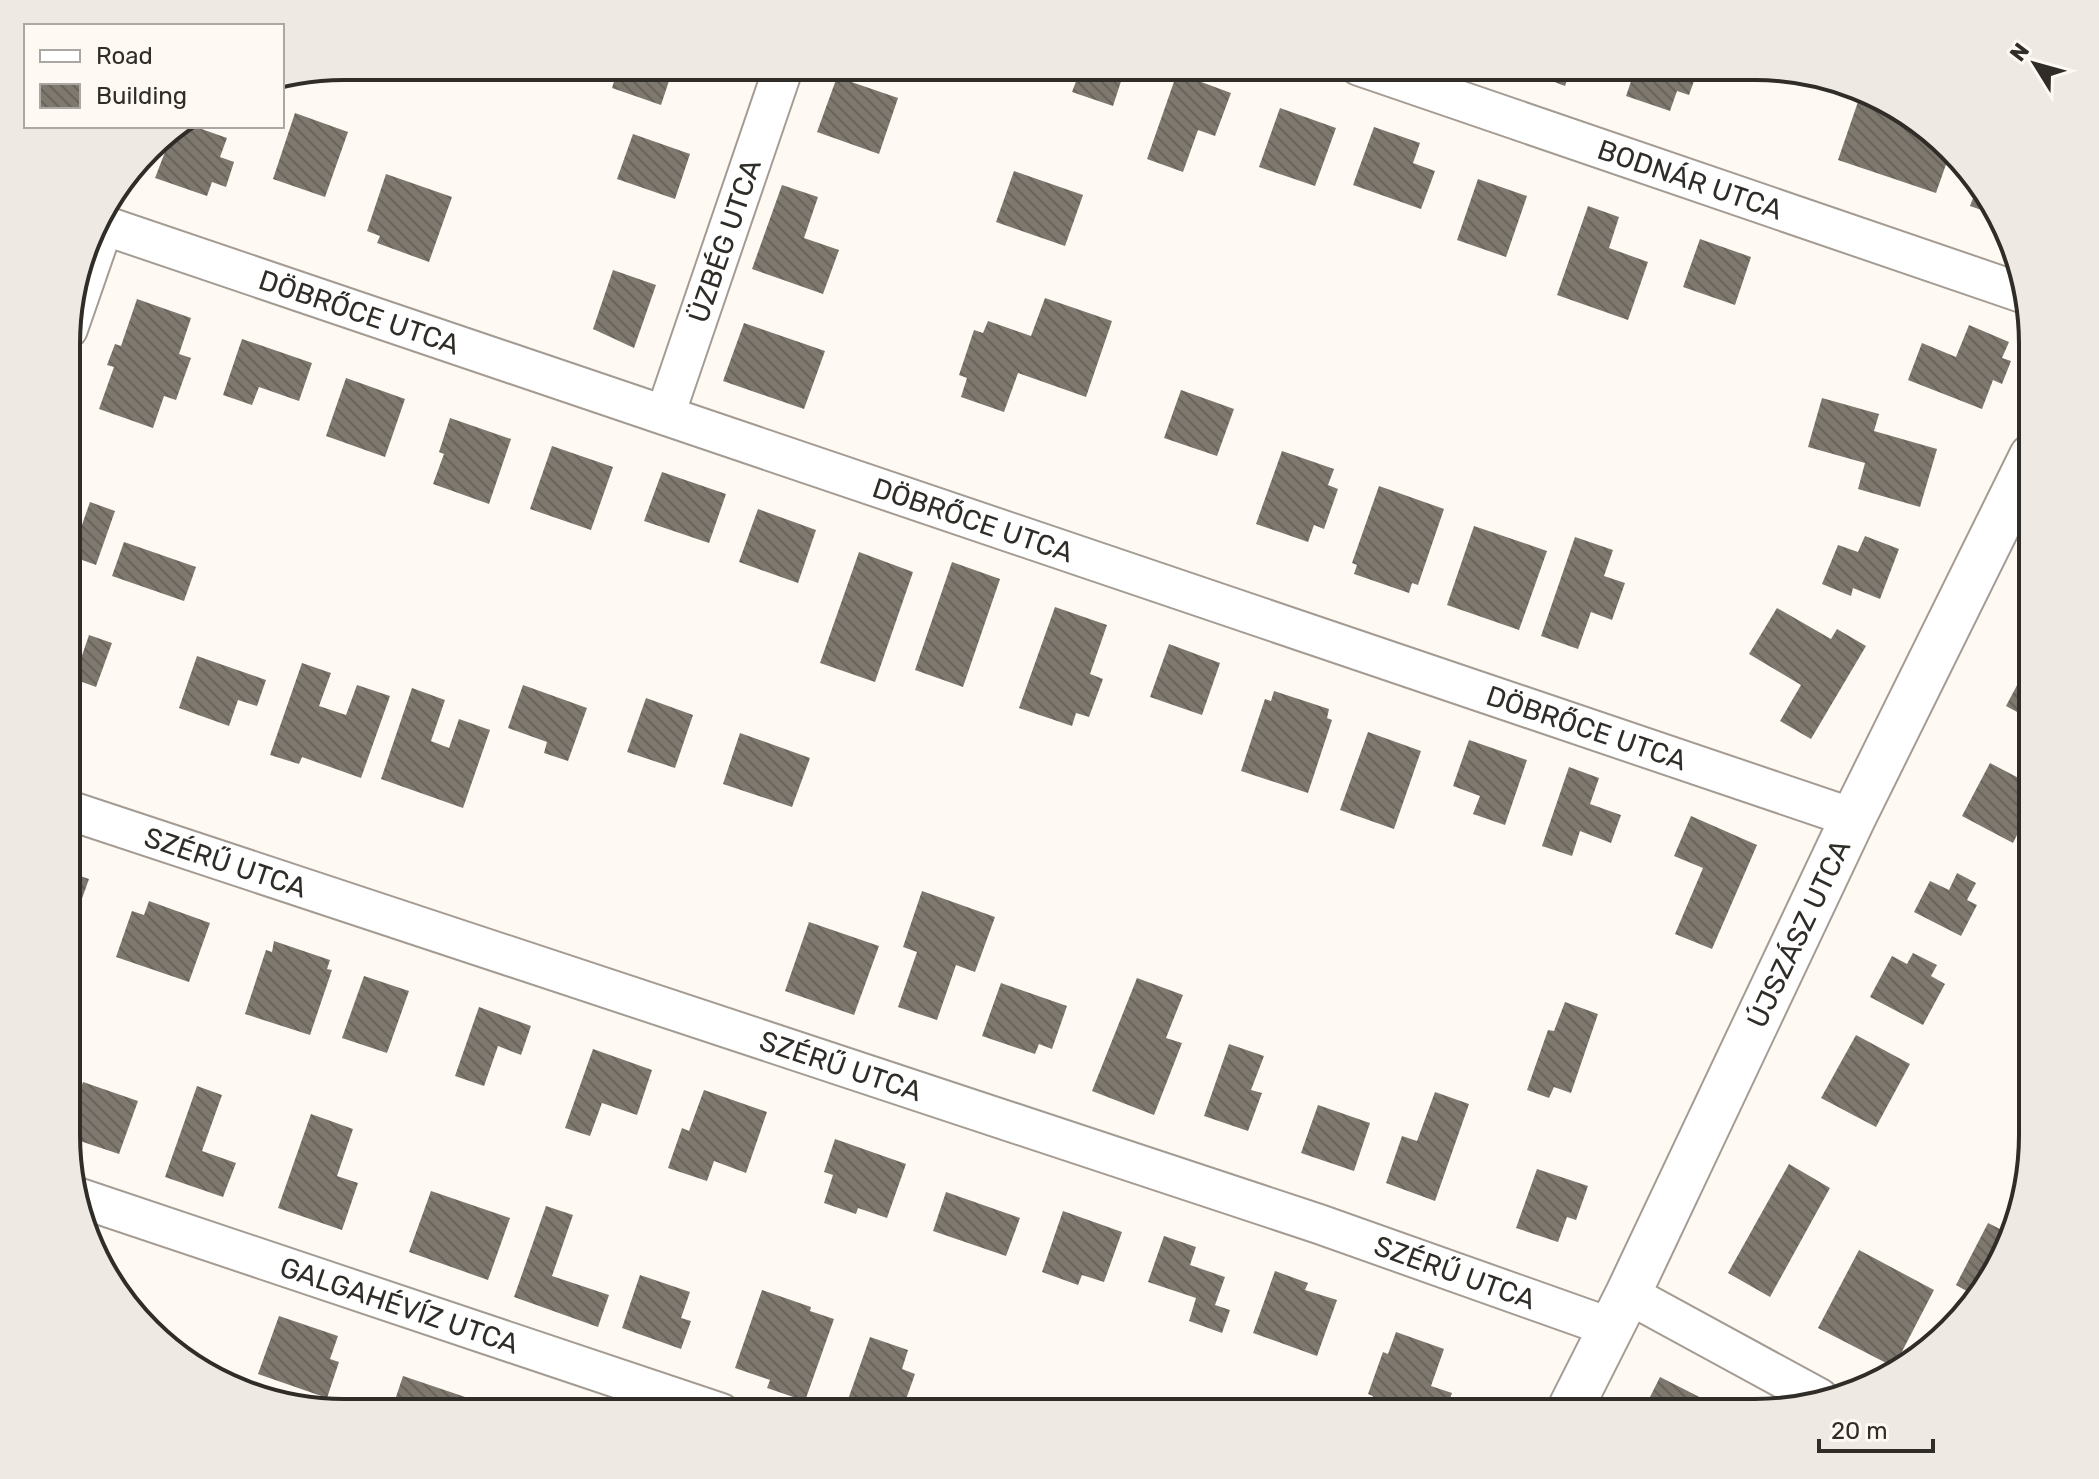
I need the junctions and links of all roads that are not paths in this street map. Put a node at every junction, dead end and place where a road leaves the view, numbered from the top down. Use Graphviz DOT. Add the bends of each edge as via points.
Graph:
graph roads {
  1 [pos="779,81"];
  2 [pos="1403,81"];
  3 [pos="108,227"];
  4 [pos="2013,290"];
  5 [pos="665,415"];
  6 [pos="2018,484"];
  7 [pos="81,814"];
  8 [pos="1853,818"];
  9 [pos="88,1201"];
  10 [pos="1620,1311"];
  11 [pos="1808,1393"];
  12 [pos="677,1398"];
  13 [pos="1575,1399"];
  1 -- 5 [label="street, ÜZBÉG UTCA"];
  2 -- 4 [label="street, BODNÁR UTCA"];
  3 -- 5 [label="street, DÖBRŐCE UTCA"];
  5 -- 8 [label="street, DÖBRŐCE UTCA"];
  6 -- 8 [label="street, ÚJSZÁSZ UTCA"];
  7 -- 10 [label="street, SZÉRŰ UTCA" via="1289,1214"];
  8 -- 10 [label="street, ÚJSZÁSZ UTCA"];
  9 -- 12 [label="street, GALGAHÉVÍZ UTCA"];
  10 -- 11 [label="street, SZÉRŰ UTCA"];
  10 -- 13 [label="street, ÚJSZÁSZ UTCA"];
}
